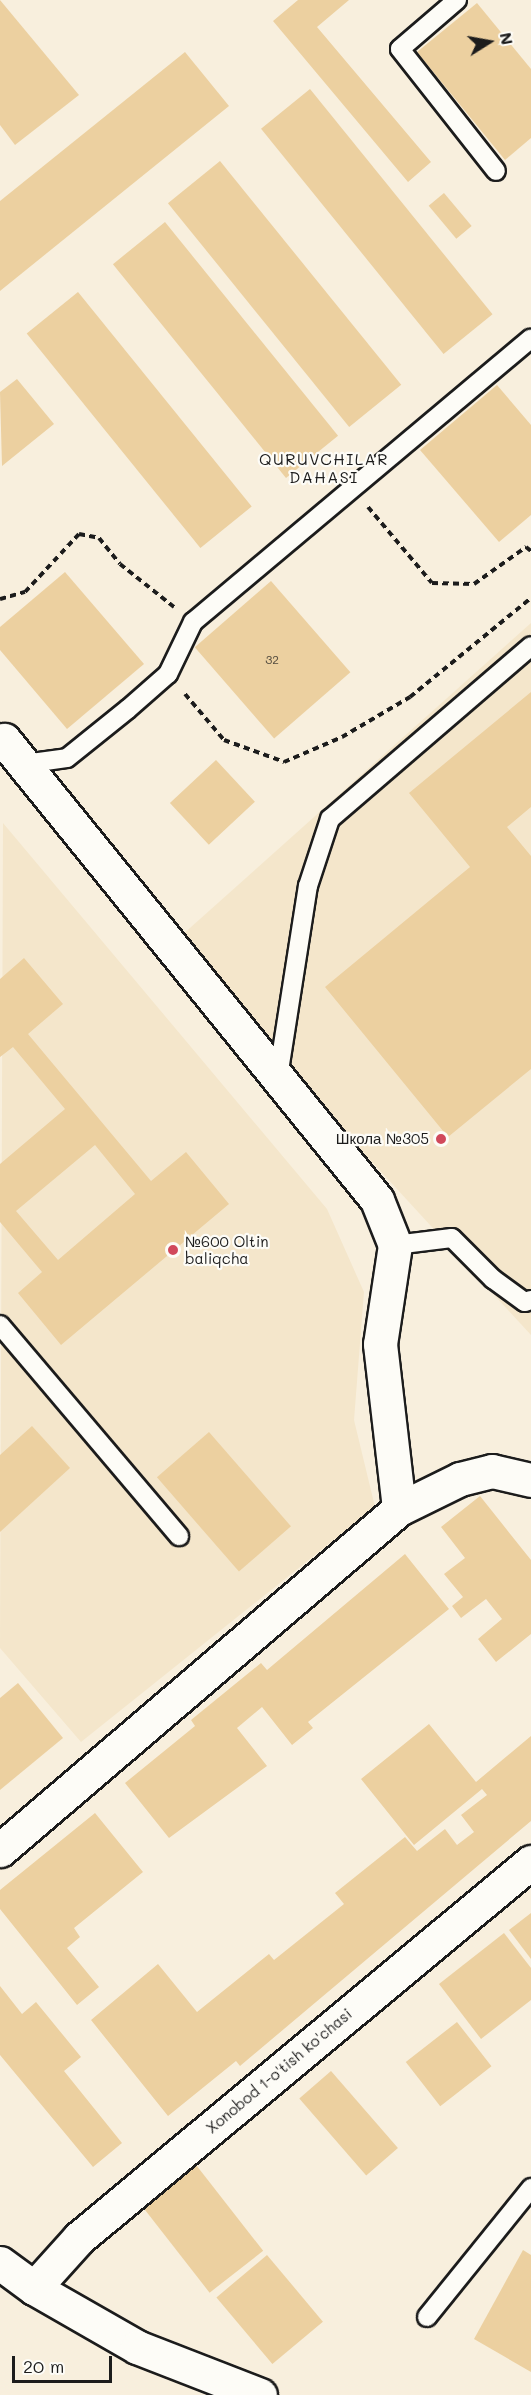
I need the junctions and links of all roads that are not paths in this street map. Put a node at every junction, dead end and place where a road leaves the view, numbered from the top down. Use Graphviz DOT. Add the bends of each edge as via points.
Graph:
graph roads {
  1 [pos="457,0"];
  2 [pos="496,171"];
  3 [pos="531,338"];
  4 [pos="531,646"];
  5 [pos="7,745"];
  6 [pos="278,1077"];
  7 [pos="394,1245"];
  8 [pos="531,1300"];
  9 [pos="0,1325"];
  10 [pos="531,1480"];
  11 [pos="399,1509"];
  12 [pos="179,1536"];
  13 [pos="0,1850"];
  14 [pos="531,1862"];
  15 [pos="531,2188"];
  16 [pos="0,2263"];
  17 [pos="34,2288"];
  18 [pos="427,2317"];
  19 [pos="260,2395"];
  1 -- 2 [label="lane" via="400,49"];
  3 -- 5 [label="lane" via="193,622 168,674 67,758"];
  4 -- 6 [label="lane" via="330,819 308,886"];
  5 -- 6 [label="street"];
  6 -- 7 [label="street" via="377,1200"];
  7 -- 8 [label="lane" via="452,1238 493,1279 525,1302"];
  7 -- 11 [label="street" via="380,1344"];
  9 -- 12 [label="lane"];
  10 -- 11 [label="street" via="492,1471 460,1479"];
  11 -- 13 [label="street"];
  14 -- 17 [label="street, Xonobod 1-o'tish ko'chasi" via="79,2238"];
  15 -- 18 [label="lane"];
  16 -- 17 [label="street"];
  17 -- 19 [label="street" via="137,2347"];
}
